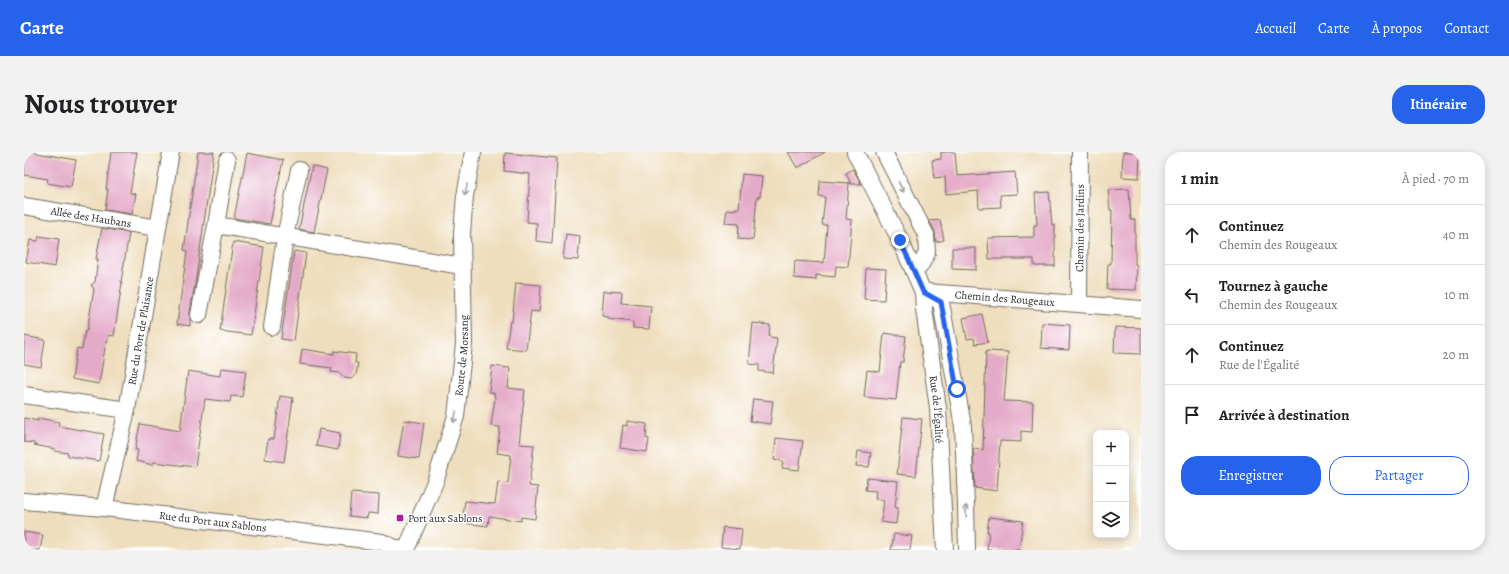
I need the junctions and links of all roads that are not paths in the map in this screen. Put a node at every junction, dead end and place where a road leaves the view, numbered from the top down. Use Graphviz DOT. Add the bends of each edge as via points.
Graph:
graph roads {
  1 [pos="171,152"];
  2 [pos="473,152"];
  3 [pos="855,152"];
  4 [pos="884,152"];
  5 [pos="1080,152"];
  6 [pos="227,160"];
  7 [pos="299,170"];
  8 [pos="24,206"];
  9 [pos="216,225"];
  10 [pos="158,228"];
  11 [pos="285,237"];
  12 [pos="462,266"];
  13 [pos="914,271"];
  14 [pos="923,292"];
  15 [pos="1079,303"];
  16 [pos="1141,309"];
  17 [pos="199,315"];
  18 [pos="272,327"];
  19 [pos="24,395"];
  20 [pos="127,410"];
  21 [pos="24,501"];
  22 [pos="104,508"];
  23 [pos="400,550"];
  24 [pos="406,550"];
  25 [pos="945,550"];
  26 [pos="967,550"];
  1 -- 10 [label="street, Rue du Port de Plaisance"];
  2 -- 12 [label="street, Route de Morsang, one-way" via="465,196"];
  3 -- 13 [label="street, Rue de l'Égalité"];
  4 -- 13 [label="street, one-way" via="926,235 927,253"];
  5 -- 15 [label="street, Chemin des Jardins"];
  6 -- 9 [label="street"];
  7 -- 11 [label="street"];
  8 -- 10 [label="street, Allée des Haubans"];
  9 -- 11 [label="street"];
  9 -- 17 [label="street"];
  10 -- 20 [label="street, Rue du Port de Plaisance"];
  11 -- 12 [label="street"];
  11 -- 18 [label="street"];
  12 -- 24 [label="street, Route de Morsang, one-way" via="464,344 456,416 435,482"];
  13 -- 14 [label="street, Rue de l'Égalité"];
  14 -- 15 [label="street, Chemin des Rougeaux"];
  14 -- 25 [label="street, Rue de l'Égalité" via="938,408"];
  26 -- 14 [label="street, Chemin des Rougeaux, one-way" via="963,426 957,389 941,302"];
  15 -- 16 [label="street, Chemin des Rougeaux"];
  19 -- 20 [label="street"];
  20 -- 22 [label="street, Rue du Port de Plaisance"];
  21 -- 22 [label="street, Rue du Port aux Sablons"];
  22 -- 23 [label="street, Rue du Port aux Sablons" via="382,542"];
}
